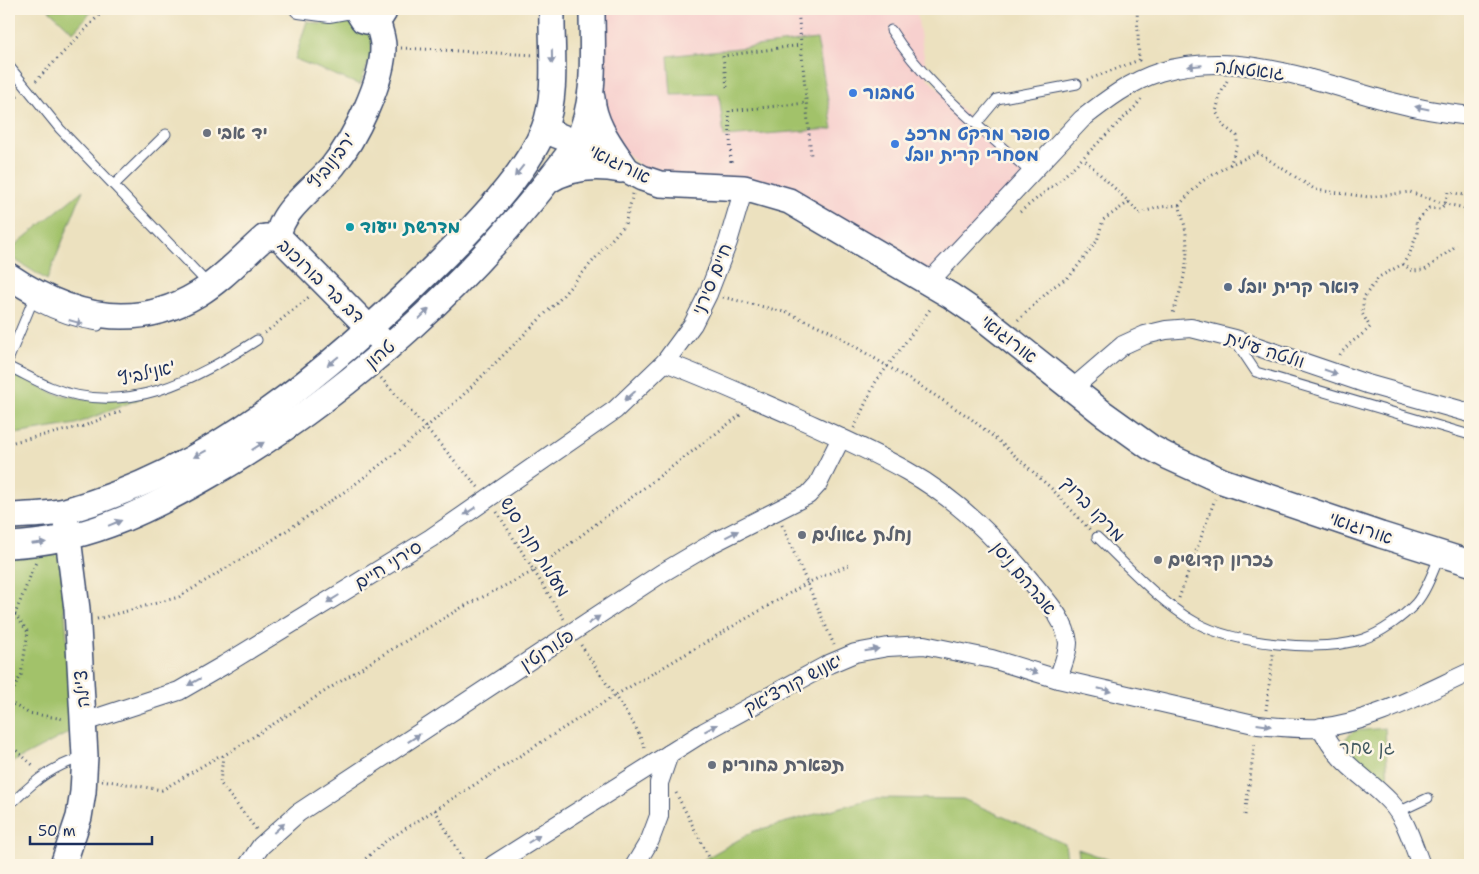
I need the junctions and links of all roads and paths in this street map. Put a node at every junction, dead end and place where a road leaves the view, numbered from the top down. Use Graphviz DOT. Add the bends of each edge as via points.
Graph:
graph roads {
  1 [pos="105,9"];
  2 [pos="299,9"];
  3 [pos="552,9"];
  4 [pos="595,9"];
  5 [pos="798,9"];
  6 [pos="1137,9"];
  7 [pos="368,12"];
  8 [pos="891,30"];
  9 [pos="801,45"];
  10 [pos="383,47"];
  11 [pos="551,56"];
  12 [pos="9,66"];
  13 [pos="1159,72"];
  14 [pos="1232,75"];
  15 [pos="1077,84"];
  16 [pos="727,87"];
  17 [pos="28,90"];
  18 [pos="592,96"];
  19 [pos="9,102"];
  20 [pos="806,103"];
  21 [pos="1470,116"];
  22 [pos="977,123"];
  23 [pos="544,130"];
  24 [pos="166,134"];
  25 [pos="577,143"];
  26 [pos="811,156"];
  27 [pos="1083,158"];
  28 [pos="731,162"];
  29 [pos="1229,166"];
  30 [pos="1031,173"];
  31 [pos="633,174"];
  32 [pos="547,182"];
  33 [pos="114,186"];
  34 [pos="744,188"];
  35 [pos="1470,196"];
  36 [pos="1129,202"];
  37 [pos="1445,204"];
  38 [pos="1178,205"];
  39 [pos="1017,214"];
  40 [pos="1470,214"];
  41 [pos="279,237"];
  42 [pos="1458,245"];
  43 [pos="1403,264"];
  44 [pos="9,276"];
  45 [pos="936,287"];
  46 [pos="213,289"];
  47 [pos="331,291"];
  48 [pos="708,294"];
  49 [pos="30,298"];
  50 [pos="401,300"];
  51 [pos="127,326"];
  52 [pos="108,327"];
  53 [pos="369,329"];
  54 [pos="1166,330"];
  55 [pos="1004,335"];
  56 [pos="1235,339"];
  57 [pos="257,340"];
  58 [pos="388,347"];
  59 [pos="1340,355"];
  60 [pos="9,358"];
  61 [pos="665,362"];
  62 [pos="368,364"];
  63 [pos="888,366"];
  64 [pos="9,367"];
  65 [pos="1073,388"];
  66 [pos="122,410"];
  67 [pos="1470,412"];
  68 [pos="734,422"];
  69 [pos="425,428"];
  70 [pos="1470,435"];
  71 [pos="844,440"];
  72 [pos="9,443"];
  73 [pos="1222,481"];
  74 [pos="488,499"];
  75 [pos="64,511"];
  76 [pos="776,511"];
  77 [pos="9,516"];
  78 [pos="1097,537"];
  79 [pos="57,540"];
  80 [pos="9,545"];
  81 [pos="1441,554"];
  82 [pos="1470,563"];
  83 [pos="851,564"];
  84 [pos="534,571"];
  85 [pos="807,583"];
  86 [pos="9,606"];
  87 [pos="1175,608"];
  88 [pos="78,624"];
  89 [pos="9,629"];
  90 [pos="573,634"];
  91 [pos="1274,643"];
  92 [pos="840,659"];
  93 [pos="1470,672"];
  94 [pos="1058,679"];
  95 [pos="614,696"];
  96 [pos="9,698"];
  97 [pos="9,702"];
  98 [pos="84,722"];
  99 [pos="1261,725"];
  100 [pos="1320,728"];
  101 [pos="9,744"];
  102 [pos="669,754"];
  103 [pos="219,756"];
  104 [pos="652,764"];
  105 [pos="85,767"];
  106 [pos="43,774"];
  107 [pos="631,778"];
  108 [pos="674,789"];
  109 [pos="1428,798"];
  110 [pos="658,799"];
  111 [pos="15,800"];
  112 [pos="435,810"];
  113 [pos="1398,812"];
  114 [pos="1245,815"];
  115 [pos="256,829"];
  116 [pos="62,865"];
  117 [pos="248,865"];
  118 [pos="358,865"];
  119 [pos="466,865"];
  120 [pos="492,865"];
  121 [pos="634,865"];
  122 [pos="713,865"];
  123 [pos="1421,865"];
  1 -- 17 [label="path"];
  2 -- 7 [label="street" via="330,13"];
  3 -- 11 [label="street, טהון"];
  4 -- 18 [label="street, טהון"];
  5 -- 9 [label="path"];
  6 -- 15 [label="path" via="1139,60"];
  7 -- 10 [label="street, רבינוביץ'"];
  8 -- 22 [label="lane" via="907,56 928,79"];
  9 -- 16 [label="path" via="723,56"];
  9 -- 20 [label="path"];
  10 -- 11 [label="path"];
  10 -- 41 [label="street, רבינוביץ'" via="376,80 356,133 333,166 282,221"];
  11 -- 23 [label="street, טהון, one-way" via="552,79"];
  12 -- 17 [label="lane"];
  21 -- 13 [label="street, גואטמלה, one-way" via="1398,103 1254,67 1221,63"];
  13 -- 27 [label="path" via="1136,106"];
  13 -- 30 [label="street, גואטמלה" via="1130,84 1104,101 1082,119"];
  14 -- 29 [label="path" via="1226,81 1216,112 1237,136 1237,146"];
  15 -- 22 [label="lane" via="997,100"];
  17 -- 19 [label="path"];
  17 -- 33 [label="lane"];
  18 -- 25 [label="street, טהון"];
  18 -- 31 [label="street" via="593,112 600,128"];
  20 -- 26 [label="path"];
  20 -- 28 [label="path" via="730,111"];
  22 -- 30 [label="lane"];
  23 -- 25 [label="street, אורוגואי"];
  23 -- 50 [label="street, טהון, one-way" via="524,165 476,224"];
  24 -- 33 [label="lane"];
  25 -- 31 [label="street, אורוגואי"];
  25 -- 32 [label="street, טהון"];
  27 -- 36 [label="path"];
  27 -- 39 [label="path"];
  29 -- 37 [label="path" via="1258,153 1316,190 1369,197 1410,192"];
  29 -- 38 [label="path" via="1201,182"];
  30 -- 45 [label="street, גואטמלה"];
  31 -- 32 [label="street" via="606,167 586,168 565,172"];
  31 -- 34 [label="street, אורוגואי" via="660,184"];
  31 -- 69 [label="path" via="625,224 558,300 460,398"];
  58 -- 32 [label="street, טהון, one-way" via="501,236"];
  33 -- 46 [label="lane"];
  34 -- 45 [label="street, אורוגואי" via="789,201"];
  34 -- 48 [label="street, חיים סירני"];
  35 -- 37 [label="path" via="1448,192"];
  36 -- 38 [label="path" via="1139,213"];
  36 -- 55 [label="path" via="1103,220 1097,241 1070,276 1053,287"];
  37 -- 40 [label="path" via="1461,207"];
  37 -- 43 [label="path" via="1440,209 1429,208 1416,222 1418,231"];
  38 -- 54 [label="path" via="1186,228 1188,257 1181,289"];
  41 -- 46 [label="street, דב בר בורוכוב" via="265,237"];
  41 -- 47 [label="street, דב בר בורוכוב"];
  42 -- 43 [label="path" via="1425,270 1412,271"];
  43 -- 59 [label="path" via="1379,277 1372,285 1364,297 1362,313 1370,327 1347,344"];
  44 -- 49 [label="street, דב בר בורוכוב"];
  45 -- 55 [label="street, אורוגואי"];
  45 -- 63 [label="path"];
  46 -- 49 [label="street, דב בר בורוכוב" via="184,302 137,315 84,313"];
  46 -- 51 [label="lane" via="190,309"];
  47 -- 50 [label="street" via="353,306 372,309"];
  47 -- 53 [label="street, דב בר בורוכוב"];
  47 -- 57 [label="path"];
  48 -- 61 [label="street, חיים סירני" via="693,324"];
  48 -- 63 [label="path, מרקו ברוך" via="788,313 828,330"];
  49 -- 52 [label="lane, one-way" via="52,314 81,324"];
  49 -- 60 [label="lane"];
  50 -- 53 [label="street, טהון"];
  53 -- 58 [label="street, דב בר בורוכוב"];
  53 -- 75 [label="street, טהון, one-way" via="296,390 208,450 162,473"];
  54 -- 56 [label="street, וולטה עילית" via="1191,328"];
  54 -- 65 [label="street, וולטה עילית" via="1123,345"];
  55 -- 65 [label="street, אורוגואי"];
  56 -- 67 [label="street, וולטה עילית, one-way" via="1367,384"];
  56 -- 70 [label="lane" via="1256,372"];
  57 -- 64 [label="lane, אנילביץ'" via="189,380 166,389 121,398 81,395 51,387"];
  58 -- 62 [label="street, טהון"];
  61 -- 71 [label="street, אברהם ניסן"];
  61 -- 74 [label="street, סירני חיים, one-way" via="593,427"];
  62 -- 69 [label="path, מעלות חנה סנש"];
  79 -- 62 [label="street, טהון, one-way" via="119,522 215,473 322,402"];
  63 -- 71 [label="path"];
  63 -- 78 [label="path, מרקו ברוך" via="969,417 1001,443 1052,489"];
  65 -- 73 [label="street, אורוגואי" via="1150,447"];
  66 -- 72 [label="path" via="84,426"];
  68 -- 84 [label="path"];
  69 -- 74 [label="path, מעלות חנה סנש"];
  69 -- 88 [label="path" via="350,488 274,540 179,597"];
  71 -- 76 [label="street, פלורנטין" via="808,495"];
  71 -- 94 [label="street, אברהם ניסן" via="909,472 950,501 974,520 1019,566 1050,604 1063,626 1068,644"];
  73 -- 81 [label="street, אורוגואי"];
  73 -- 87 [label="path"];
  74 -- 84 [label="path, מעלות חנה סנש"];
  74 -- 98 [label="street, סירני חיים, one-way" via="308,615 179,691"];
  75 -- 77 [label="street, טהון"];
  75 -- 79 [label="street, צ'ילה"];
  76 -- 85 [label="path"];
  90 -- 76 [label="street, פלורנטין, one-way" via="662,573"];
  78 -- 87 [label="lane, מרקו ברוך"];
  80 -- 79 [label="street, טהון, one-way"];
  79 -- 88 [label="street, צ'ילה"];
  79 -- 89 [label="path"];
  81 -- 82 [label="street, אורוגואי"];
  81 -- 91 [label="lane, מרקו ברוך" via="1416,602 1393,623 1363,639 1329,645"];
  83 -- 85 [label="path"];
  84 -- 90 [label="path, מעלות חנה סנש"];
  84 -- 115 [label="path" via="461,608 223,756 220,783"];
  85 -- 92 [label="path"];
  85 -- 95 [label="path"];
  86 -- 96 [label="path" via="28,632 21,675"];
  87 -- 91 [label="lane, מרקו ברוך" via="1196,623 1225,634"];
  88 -- 98 [label="street, צ'ילה"];
  90 -- 95 [label="path, מעלות חנה סנש"];
  117 -- 90 [label="street, פלורנטין, one-way" via="261,846 298,813"];
  91 -- 99 [label="path"];
  92 -- 94 [label="street, יאנוש קורצ'אק, one-way" via="880,648 924,645 992,659"];
  102 -- 92 [label="street, יאנוש קורצ'אק, one-way"];
  93 -- 100 [label="street" via="1385,711"];
  94 -- 99 [label="street, one-way"];
  95 -- 104 [label="path, מעלות חנה סנש" via="636,728"];
  95 -- 112 [label="path"];
  97 -- 98 [label="path" via="28,713"];
  98 -- 105 [label="street, צ'ילה"];
  99 -- 100 [label="street, one-way"];
  99 -- 114 [label="path"];
  100 -- 113 [label="street" via="1340,759 1376,788"];
  101 -- 106 [label="path"];
  102 -- 104 [label="street, יאנוש קורצ'אק"];
  102 -- 110 [label="street" via="661,773"];
  103 -- 105 [label="path" via="162,790"];
  104 -- 107 [label="street, יאנוש קורצ'אק"];
  105 -- 106 [label="lane" via="59,765"];
  105 -- 116 [label="street, צ'ילה" via="78,817"];
  106 -- 111 [label="lane"];
  107 -- 110 [label="street" via="645,784"];
  120 -- 107 [label="street, יאנוש קורצ'אק, one-way"];
  108 -- 122 [label="path"];
  109 -- 113 [label="lane"];
  110 -- 121 [label="street" via="658,816 650,840"];
  112 -- 118 [label="path"];
  112 -- 119 [label="path"];
  113 -- 123 [label="street"];
}
